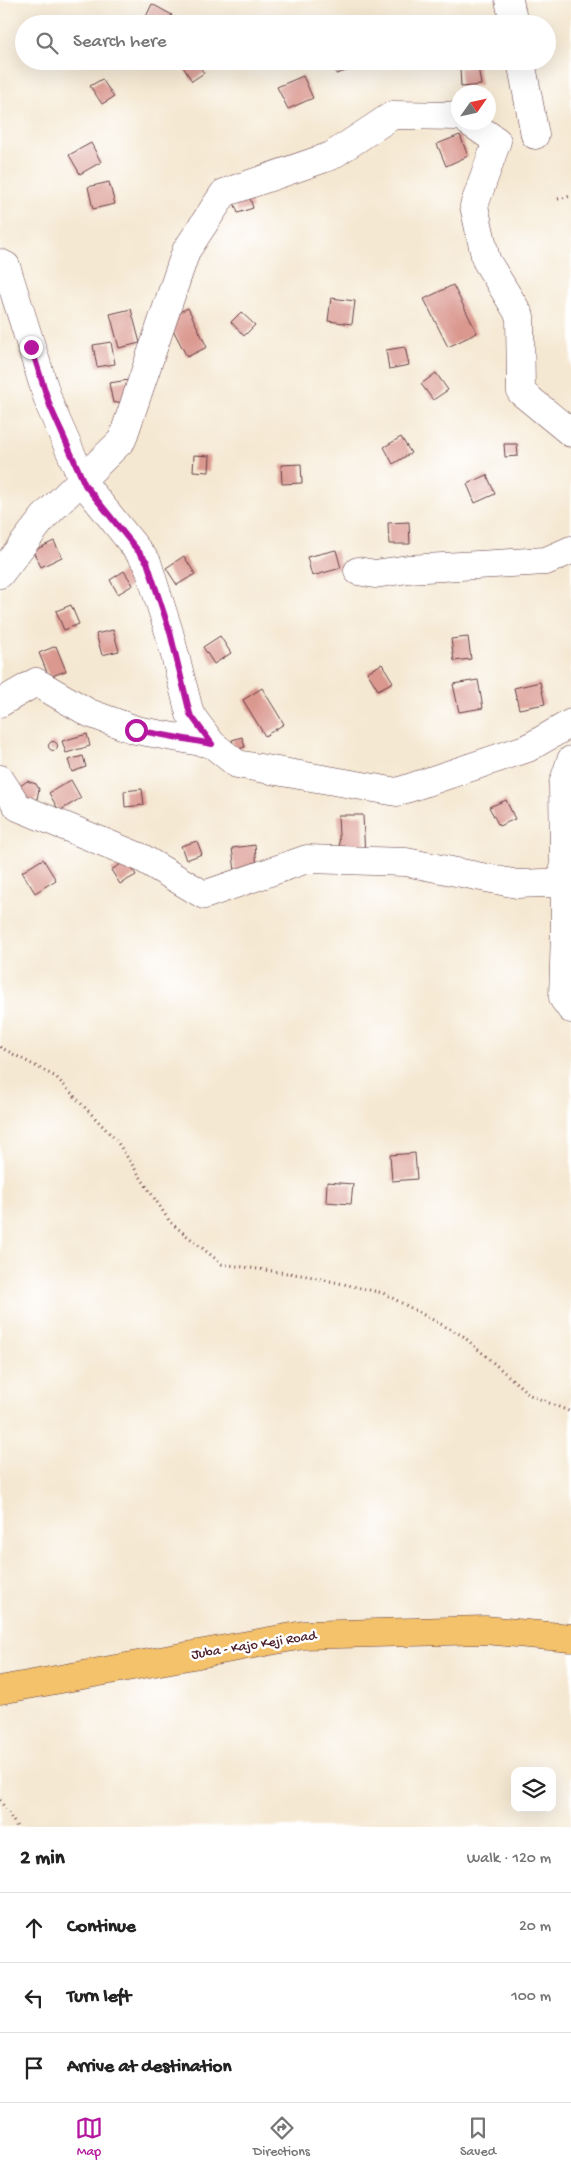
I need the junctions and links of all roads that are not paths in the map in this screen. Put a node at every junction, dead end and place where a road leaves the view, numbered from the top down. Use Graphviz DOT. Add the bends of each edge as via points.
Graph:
graph roads {
  1 [pos="509,0"];
  2 [pos="512,15"];
  3 [pos="523,70"];
  4 [pos="451,116"];
  5 [pos="481,130"];
  6 [pos="536,135"];
  7 [pos="0,263"];
  8 [pos="571,433"];
  9 [pos="571,550"];
  10 [pos="358,571"];
  11 [pos="0,574"];
  12 [pos="0,703"];
  13 [pos="571,723"];
  14 [pos="212,744"];
  15 [pos="571,760"];
  16 [pos="0,778"];
  17 [pos="571,882"];
  18 [pos="568,930"];
  19 [pos="571,1009"];
  20 [pos="571,1638"];
  21 [pos="0,1690"];
  1 -- 2 [label="street"];
  3 -- 6 [label="street"];
  4 -- 11 [label="street" via="393,115 331,156 224,193 186,251 122,440 44,518"];
  5 -- 8 [label="street" via="497,141 474,206 486,260 520,316 521,392"];
  7 -- 14 [label="street" via="6,266 50,406 85,485 147,562 170,632 190,714"];
  9 -- 10 [label="street" via="546,561 375,574"];
  12 -- 14 [label="street" via="36,682 89,713 136,730"];
  13 -- 14 [label="street" via="528,748 397,792 236,764"];
  15 -- 18 [label="street" via="563,784"];
  16 -- 17 [label="street" via="18,807 142,858 204,895 307,860 406,862 517,884"];
  18 -- 19 [label="street" via="563,998"];
  20 -- 21 [label="main road, Juba - Kajo Keji Road" via="485,1630 303,1635"];
}
